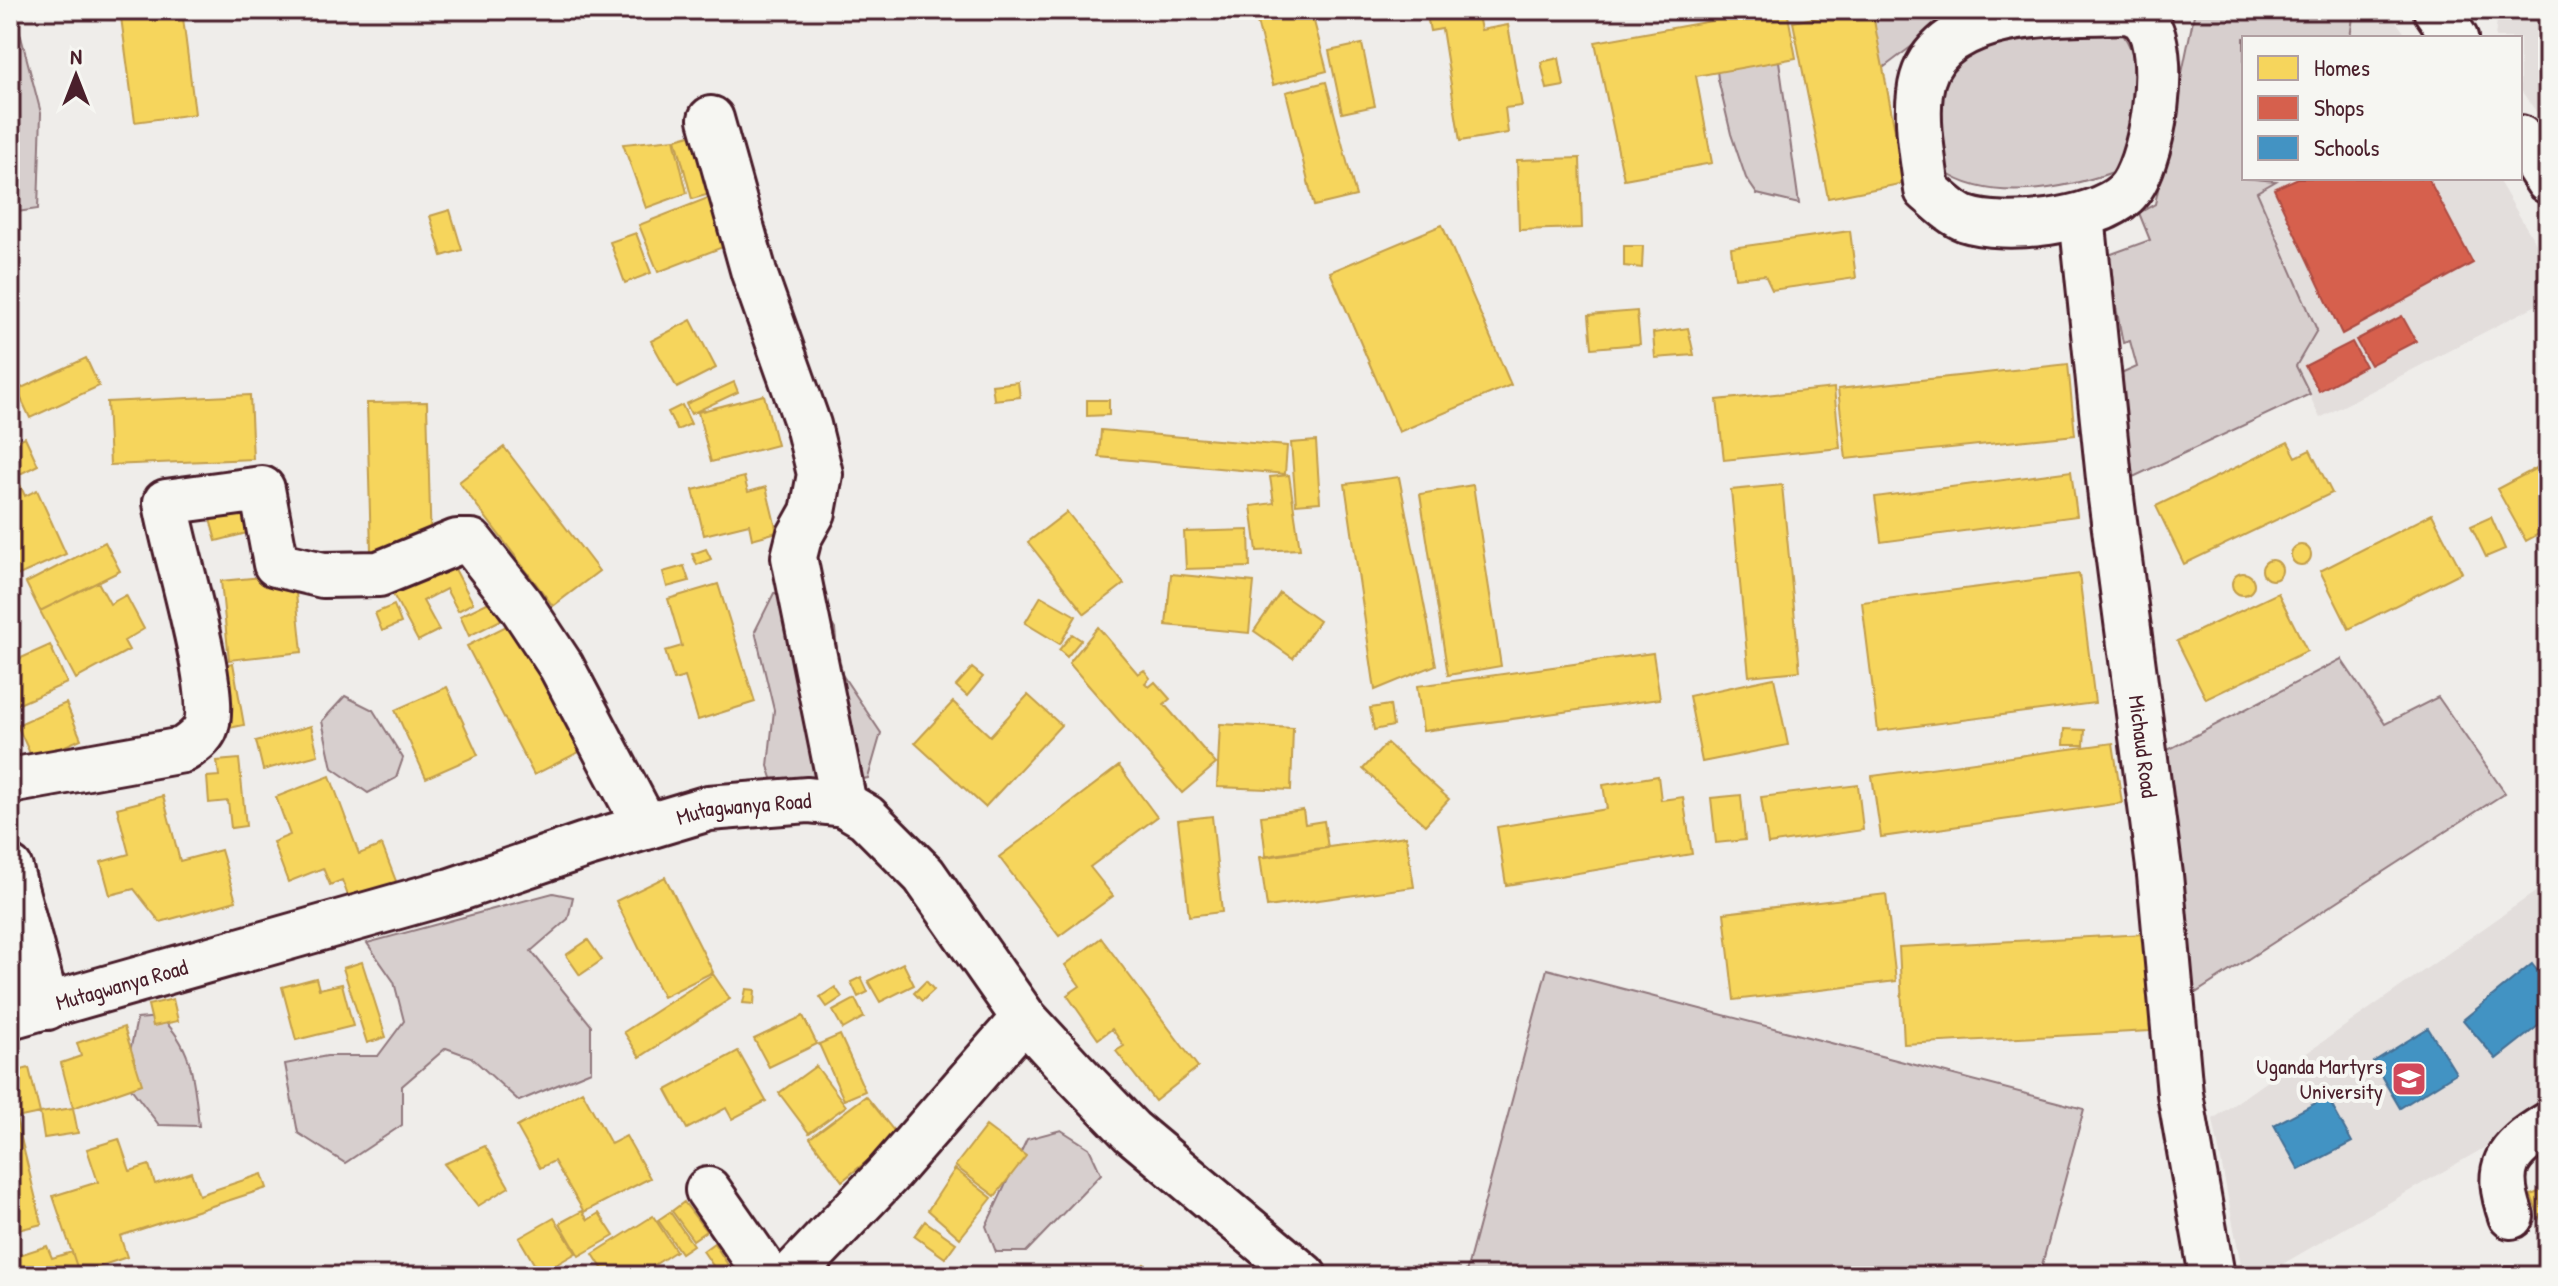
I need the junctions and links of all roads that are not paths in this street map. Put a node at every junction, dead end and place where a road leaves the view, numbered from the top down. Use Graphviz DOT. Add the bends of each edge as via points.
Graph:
graph roads {
  1 [pos="2129,10"];
  2 [pos="2436,10"];
  3 [pos="2454,36"];
  4 [pos="711,119"];
  5 [pos="2522,141"];
  6 [pos="2548,181"];
  7 [pos="2082,216"];
  8 [pos="10,781"];
  9 [pos="844,804"];
  10 [pos="646,827"];
  11 [pos="10,869"];
  12 [pos="28,1012"];
  13 [pos="1024,1018"];
  14 [pos="2548,1125"];
  15 [pos="708,1190"];
  16 [pos="2511,1216"];
  17 [pos="768,1276"];
  18 [pos="791,1276"];
  19 [pos="1304,1276"];
  20 [pos="2212,1276"];
  1 -- 7 [label="street" via="2144,19 2154,39 2156,107 2134,184 2124,196"];
  1 -- 7 [label="street" via="2000,19 1956,37 1935,54 1920,92 1927,190 1944,205 1966,219 2012,225"];
  2 -- 3 [label="street"];
  4 -- 9 [label="street" via="754,273 820,474 813,512 794,557"];
  5 -- 6 [label="street"];
  7 -- 20 [label="street, Michaud Road" via="2111,498 2160,875 2180,1094"];
  8 -- 10 [label="street" via="183,750 198,739 208,710 193,611 166,502 262,489 276,564 323,575 379,574 457,542 471,542 561,666"];
  9 -- 10 [label="street, Mutagwanya Road" via="808,800 709,808"];
  9 -- 13 [label="street, Mutagwanya Road" via="866,817 924,875"];
  10 -- 12 [label="street, Mutagwanya Road" via="451,891"];
  11 -- 12 [label="street"];
  13 -- 18 [label="street"];
  13 -- 19 [label="street, Mutagwanya Road" via="1131,1131"];
  14 -- 16 [label="street" via="2506,1159 2501,1176"];
  15 -- 17 [label="street"];
}
